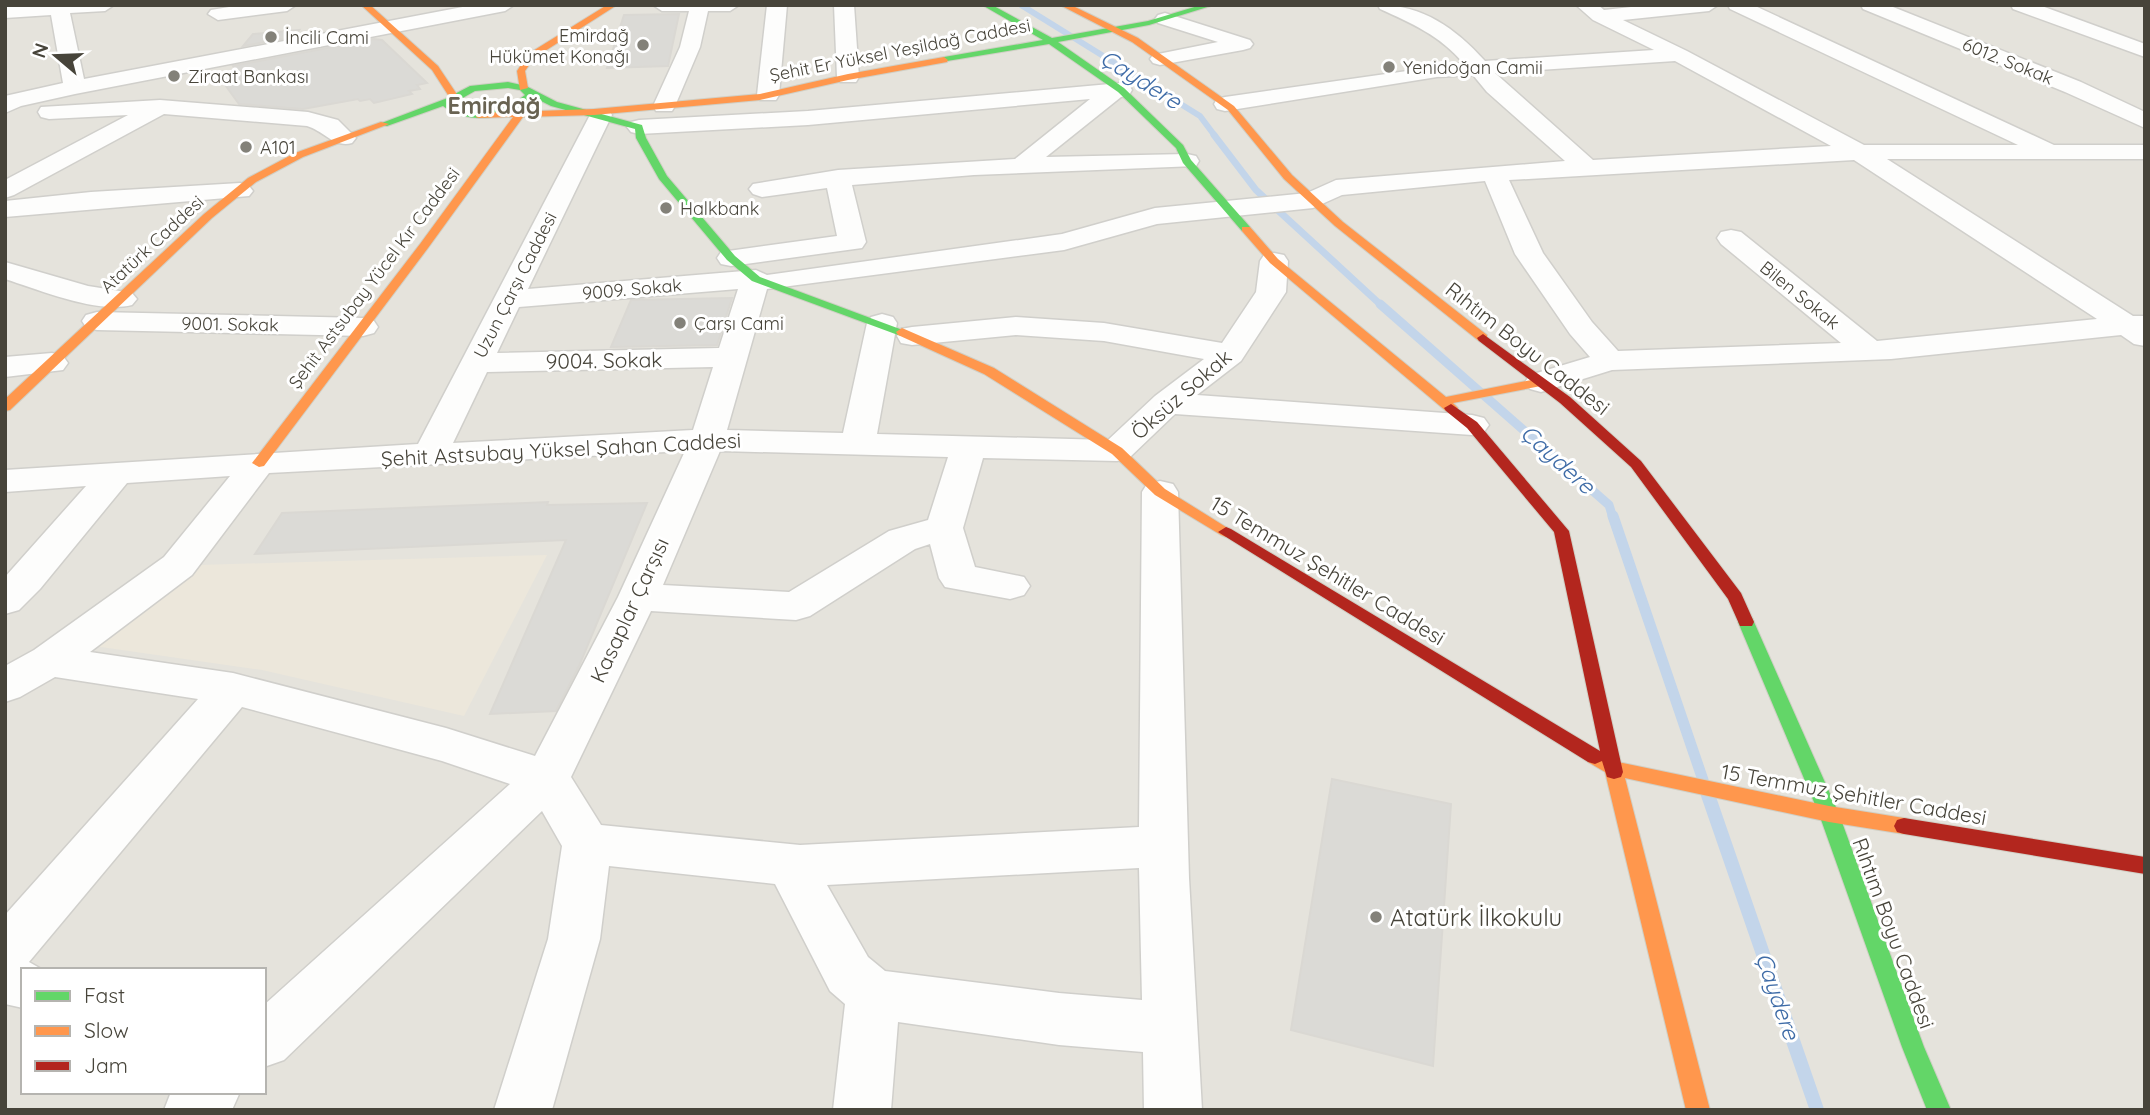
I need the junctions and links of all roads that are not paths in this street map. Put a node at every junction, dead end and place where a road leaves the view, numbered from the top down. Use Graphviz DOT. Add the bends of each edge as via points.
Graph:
graph roads {
  1 [pos="105,5"];
  2 [pos="286,5"];
  3 [pos="365,5"];
  4 [pos="505,5"];
  5 [pos="613,5"];
  6 [pos="662,5"];
  7 [pos="730,5"];
  8 [pos="777,5"];
  9 [pos="844,5"];
  10 [pos="986,5"];
  11 [pos="1064,5"];
  12 [pos="1210,5"];
  13 [pos="1387,5"];
  14 [pos="1709,5"];
  15 [pos="1737,5"];
  16 [pos="1870,5"];
  17 [pos="2020,5"];
  18 [pos="699,7"];
  19 [pos="58,8"];
  20 [pos="216,10"];
  21 [pos="1593,11"];
  22 [pos="5,12"];
  23 [pos="1151,18"];
  24 [pos="391,28"];
  25 [pos="1114,28"];
  26 [pos="1051,41"];
  27 [pos="2145,51"];
  28 [pos="1680,55"];
  29 [pos="239,57"];
  30 [pos="1160,59"];
  31 [pos="202,64"];
  32 [pos="1478,67"];
  33 [pos="435,68"];
  34 [pos="848,76"];
  35 [pos="498,85"];
  36 [pos="75,87"];
  37 [pos="526,90"];
  38 [pos="1116,91"];
  39 [pos="768,95"];
  40 [pos="451,99"];
  41 [pos="1225,104"];
  42 [pos="5,106"];
  43 [pos="160,107"];
  44 [pos="664,107"];
  45 [pos="5,114"];
  46 [pos="472,114"];
  47 [pos="520,114"];
  48 [pos="598,114"];
  49 [pos="2145,121"];
  50 [pos="639,127"];
  51 [pos="344,138"];
  52 [pos="1859,152"];
  53 [pos="2145,152"];
  54 [pos="2056,153"];
  55 [pos="1187,161"];
  56 [pos="1023,164"];
  57 [pos="1586,167"];
  58 [pos="1494,173"];
  59 [pos="838,178"];
  60 [pos="762,189"];
  61 [pos="5,190"];
  62 [pos="240,191"];
  63 [pos="1313,200"];
  64 [pos="5,209"];
  65 [pos="1228,209"];
  66 [pos="1731,238"];
  67 [pos="731,258"];
  68 [pos="1274,261"];
  69 [pos="7,273"];
  70 [pos="764,281"];
  71 [pos="122,299"];
  72 [pos="508,299"];
  73 [pos="97,321"];
  74 [pos="882,323"];
  75 [pos="363,327"];
  76 [pos="2139,328"];
  77 [pos="912,336"];
  78 [pos="1870,351"];
  79 [pos="1230,354"];
  80 [pos="732,357"];
  81 [pos="1610,361"];
  82 [pos="52,363"];
  83 [pos="475,363"];
  84 [pos="5,367"];
  85 [pos="1541,382"];
  86 [pos="1444,401"];
  87 [pos="1167,403"];
  88 [pos="5,407"];
  89 [pos="1472,425"];
  90 [pos="707,440"];
  91 [pos="858,443"];
  92 [pos="969,446"];
  93 [pos="1117,450"];
  94 [pos="429,456"];
  95 [pos="258,463"];
  96 [pos="115,475"];
  97 [pos="5,481"];
  98 [pos="1160,492"];
  99 [pos="944,528"];
  100 [pos="1010,586"];
  101 [pos="638,597"];
  102 [pos="5,600"];
  103 [pos="49,661"];
  104 [pos="5,686"];
  105 [pos="233,689"];
  106 [pos="1613,768"];
  107 [pos="547,778"];
  108 [pos="1829,814"];
  109 [pos="587,844"];
  110 [pos="1164,846"];
  111 [pos="790,865"];
  112 [pos="2145,866"];
  113 [pos="5,952"];
  114 [pos="873,994"];
  115 [pos="1170,1028"];
  116 [pos="268,1033"];
  117 [pos="209,1094"];
  118 [pos="192,1110"];
  119 [pos="523,1110"];
  120 [pos="862,1110"];
  121 [pos="1173,1110"];
  122 [pos="1698,1110"];
  123 [pos="1939,1110"];
  1 -- 19 [label="street"];
  2 -- 20 [label="street"];
  3 -- 24 [label="main road"];
  4 -- 24 [label="street"];
  5 -- 37 [label="main road" via="531,56 522,71"];
  6 -- 18 [label="street"];
  7 -- 18 [label="street"];
  8 -- 39 [label="street"];
  9 -- 34 [label="street"];
  10 -- 26 [label="main road"];
  11 -- 25 [label="main road, Rıhtım Boyu Caddesi"];
  12 -- 23 [label="main road, Şehit Er Yüksel Yeşildağ Caddesi"];
  13 -- 32 [label="street" via="1430,24 1461,47"];
  14 -- 21 [label="street"];
  15 -- 54 [label="street"];
  16 -- 49 [label="street, 6012. Sokak"];
  17 -- 27 [label="street"];
  18 -- 44 [label="street" via="690,47"];
  19 -- 22 [label="street"];
  19 -- 36 [label="street"];
  20 -- 29 [label="street"];
  21 -- 28 [label="street"];
  23 -- 25 [label="main road, Şehit Er Yüksel Yeşildağ Caddesi"];
  23 -- 30 [label="street" via="1243,44"];
  24 -- 29 [label="street"];
  24 -- 33 [label="main road"];
  25 -- 26 [label="main road, Şehit Er Yüksel Yeşildağ Caddesi"];
  25 -- 30 [label="main road, Rıhtım Boyu Caddesi"];
  26 -- 34 [label="main road, Şehit Er Yüksel Yeşildağ Caddesi"];
  26 -- 38 [label="main road"];
  28 -- 32 [label="street"];
  28 -- 52 [label="street"];
  29 -- 31 [label="street"];
  30 -- 41 [label="main road, Rıhtım Boyu Caddesi"];
  31 -- 36 [label="street"];
  31 -- 43 [label="street" via="204,80"];
  32 -- 41 [label="street"];
  32 -- 57 [label="street"];
  33 -- 35 [label="main road"];
  33 -- 40 [label="main road"];
  34 -- 39 [label="main road, Şehit Er Yüksel Yeşildağ Caddesi"];
  35 -- 37 [label="main road"];
  35 -- 40 [label="main road, Atatürk Caddesi" via="473,88"];
  36 -- 42 [label="street"];
  37 -- 46 [label="main road" via="527,100 514,108"];
  37 -- 48 [label="main road" via="545,102"];
  38 -- 50 [label="street" via="808,118"];
  38 -- 55 [label="main road" via="1180,147"];
  38 -- 56 [label="street"];
  39 -- 44 [label="main road, Şehit Er Yüksel Yeşildağ Caddesi"];
  40 -- 46 [label="main road" via="446,105 449,109"];
  40 -- 51 [label="main road, Atatürk Caddesi"];
  41 -- 63 [label="main road, Rıhtım Boyu Caddesi"];
  43 -- 45 [label="street"];
  43 -- 51 [label="street" via="308,119 330,125"];
  43 -- 61 [label="street"];
  44 -- 48 [label="main road, Şehit Er Yüksel Yeşildağ Caddesi"];
  46 -- 47 [label="main road"];
  46 -- 51 [label="main road, Atatürk Caddesi" via="405,123"];
  47 -- 48 [label="main road"];
  47 -- 75 [label="main road, Şehit Astsubay Yücel Kır Caddesi"];
  48 -- 50 [label="main road"];
  48 -- 72 [label="street, Uzun Çarşı Caddesi"];
  50 -- 67 [label="main road, 15 Temmuz Şehitler Caddesi" via="663,177"];
  51 -- 62 [label="main road, Atatürk Caddesi" via="299,155"];
  52 -- 54 [label="street, 9009. Sokak"];
  52 -- 57 [label="street, 9009. Sokak"];
  52 -- 76 [label="street"];
  53 -- 54 [label="street, 9009. Sokak"];
  55 -- 56 [label="street"];
  55 -- 65 [label="main road"];
  56 -- 59 [label="street"];
  57 -- 58 [label="street, 9009. Sokak"];
  58 -- 63 [label="street, 9009. Sokak" via="1336,188"];
  58 -- 81 [label="street" via="1529,254"];
  59 -- 60 [label="street"];
  59 -- 67 [label="street" via="852,242"];
  62 -- 64 [label="street"];
  62 -- 71 [label="main road, Atatürk Caddesi"];
  63 -- 65 [label="street, 9009. Sokak"];
  63 -- 85 [label="main road, Rıhtım Boyu Caddesi" via="1394,270"];
  65 -- 68 [label="main road"];
  65 -- 70 [label="street, 9009. Sokak" via="1155,216 1064,242"];
  66 -- 78 [label="street, Bilen Sokak"];
  67 -- 70 [label="main road, 15 Temmuz Şehitler Caddesi"];
  68 -- 79 [label="street, Öksüz Sokak" via="1271,292"];
  68 -- 86 [label="main road"];
  69 -- 71 [label="street"];
  70 -- 72 [label="street, 9009. Sokak"];
  70 -- 74 [label="main road, 15 Temmuz Şehitler Caddesi"];
  70 -- 80 [label="street, Kasaplar Çarşısı"];
  71 -- 73 [label="main road, Atatürk Caddesi"];
  72 -- 83 [label="street, Uzun Çarşı Caddesi"];
  73 -- 75 [label="street, 9001. Sokak"];
  73 -- 82 [label="main road, Atatürk Caddesi"];
  74 -- 77 [label="main road, 15 Temmuz Şehitler Caddesi"];
  74 -- 91 [label="street"];
  75 -- 95 [label="main road, Şehit Astsubay Yücel Kır Caddesi"];
  76 -- 78 [label="street"];
  77 -- 79 [label="street" via="1016,326 1104,332"];
  77 -- 93 [label="main road, 15 Temmuz Şehitler Caddesi" via="989,372"];
  78 -- 81 [label="street"];
  79 -- 87 [label="street, Öksüz Sokak"];
  80 -- 83 [label="street, 9004. Sokak"];
  80 -- 90 [label="street, Kasaplar Çarşısı"];
  81 -- 85 [label="street"];
  82 -- 84 [label="street"];
  82 -- 88 [label="main road, Atatürk Caddesi"];
  83 -- 94 [label="street, Uzun Çarşı Caddesi"];
  85 -- 86 [label="main road"];
  85 -- 108 [label="main road, Rıhtım Boyu Caddesi" via="1636,464 1735,597"];
  86 -- 89 [label="main road"];
  87 -- 89 [label="street"];
  87 -- 93 [label="street, Öksüz Sokak"];
  89 -- 106 [label="main road" via="1561,531"];
  90 -- 91 [label="street, Şehit Astsubay Yüksel Şahan Caddesi"];
  90 -- 94 [label="street, Şehit Astsubay Yüksel Şahan Caddesi"];
  90 -- 101 [label="street, Kasaplar Çarşısı"];
  91 -- 92 [label="street, Şehit Astsubay Yüksel Şahan Caddesi"];
  92 -- 93 [label="street, Şehit Astsubay Yüksel Şahan Caddesi"];
  92 -- 99 [label="street"];
  93 -- 98 [label="main road, 15 Temmuz Şehitler Caddesi"];
  94 -- 95 [label="street, Şehit Astsubay Yüksel Şahan Caddesi"];
  95 -- 96 [label="street, Şehit Astsubay Yüksel Şahan Caddesi"];
  95 -- 103 [label="street" via="178,566"];
  96 -- 97 [label="street, Şehit Astsubay Yüksel Şahan Caddesi"];
  96 -- 102 [label="street"];
  98 -- 106 [label="main road, 15 Temmuz Şehitler Caddesi"];
  98 -- 110 [label="street"];
  99 -- 100 [label="street" via="959,578"];
  99 -- 101 [label="street" via="902,540 796,606"];
  101 -- 107 [label="street, Kasaplar Çarşısı"];
  103 -- 104 [label="street"];
  103 -- 105 [label="street"];
  105 -- 107 [label="street" via="446,745"];
  105 -- 113 [label="street"];
  106 -- 108 [label="main road, 15 Temmuz Şehitler Caddesi"];
  106 -- 122 [label="main road"];
  107 -- 109 [label="street"];
  107 -- 116 [label="street"];
  108 -- 112 [label="main road, 15 Temmuz Şehitler Caddesi"];
  108 -- 123 [label="main road, Rıhtım Boyu Caddesi"];
  109 -- 111 [label="street"];
  109 -- 119 [label="street" via="575,939"];
  110 -- 111 [label="street"];
  110 -- 115 [label="street"];
  111 -- 114 [label="street" via="849,974"];
  114 -- 115 [label="street" via="1059,1019"];
  114 -- 120 [label="street"];
  115 -- 121 [label="street"];
  117 -- 118 [label="street"];
}
